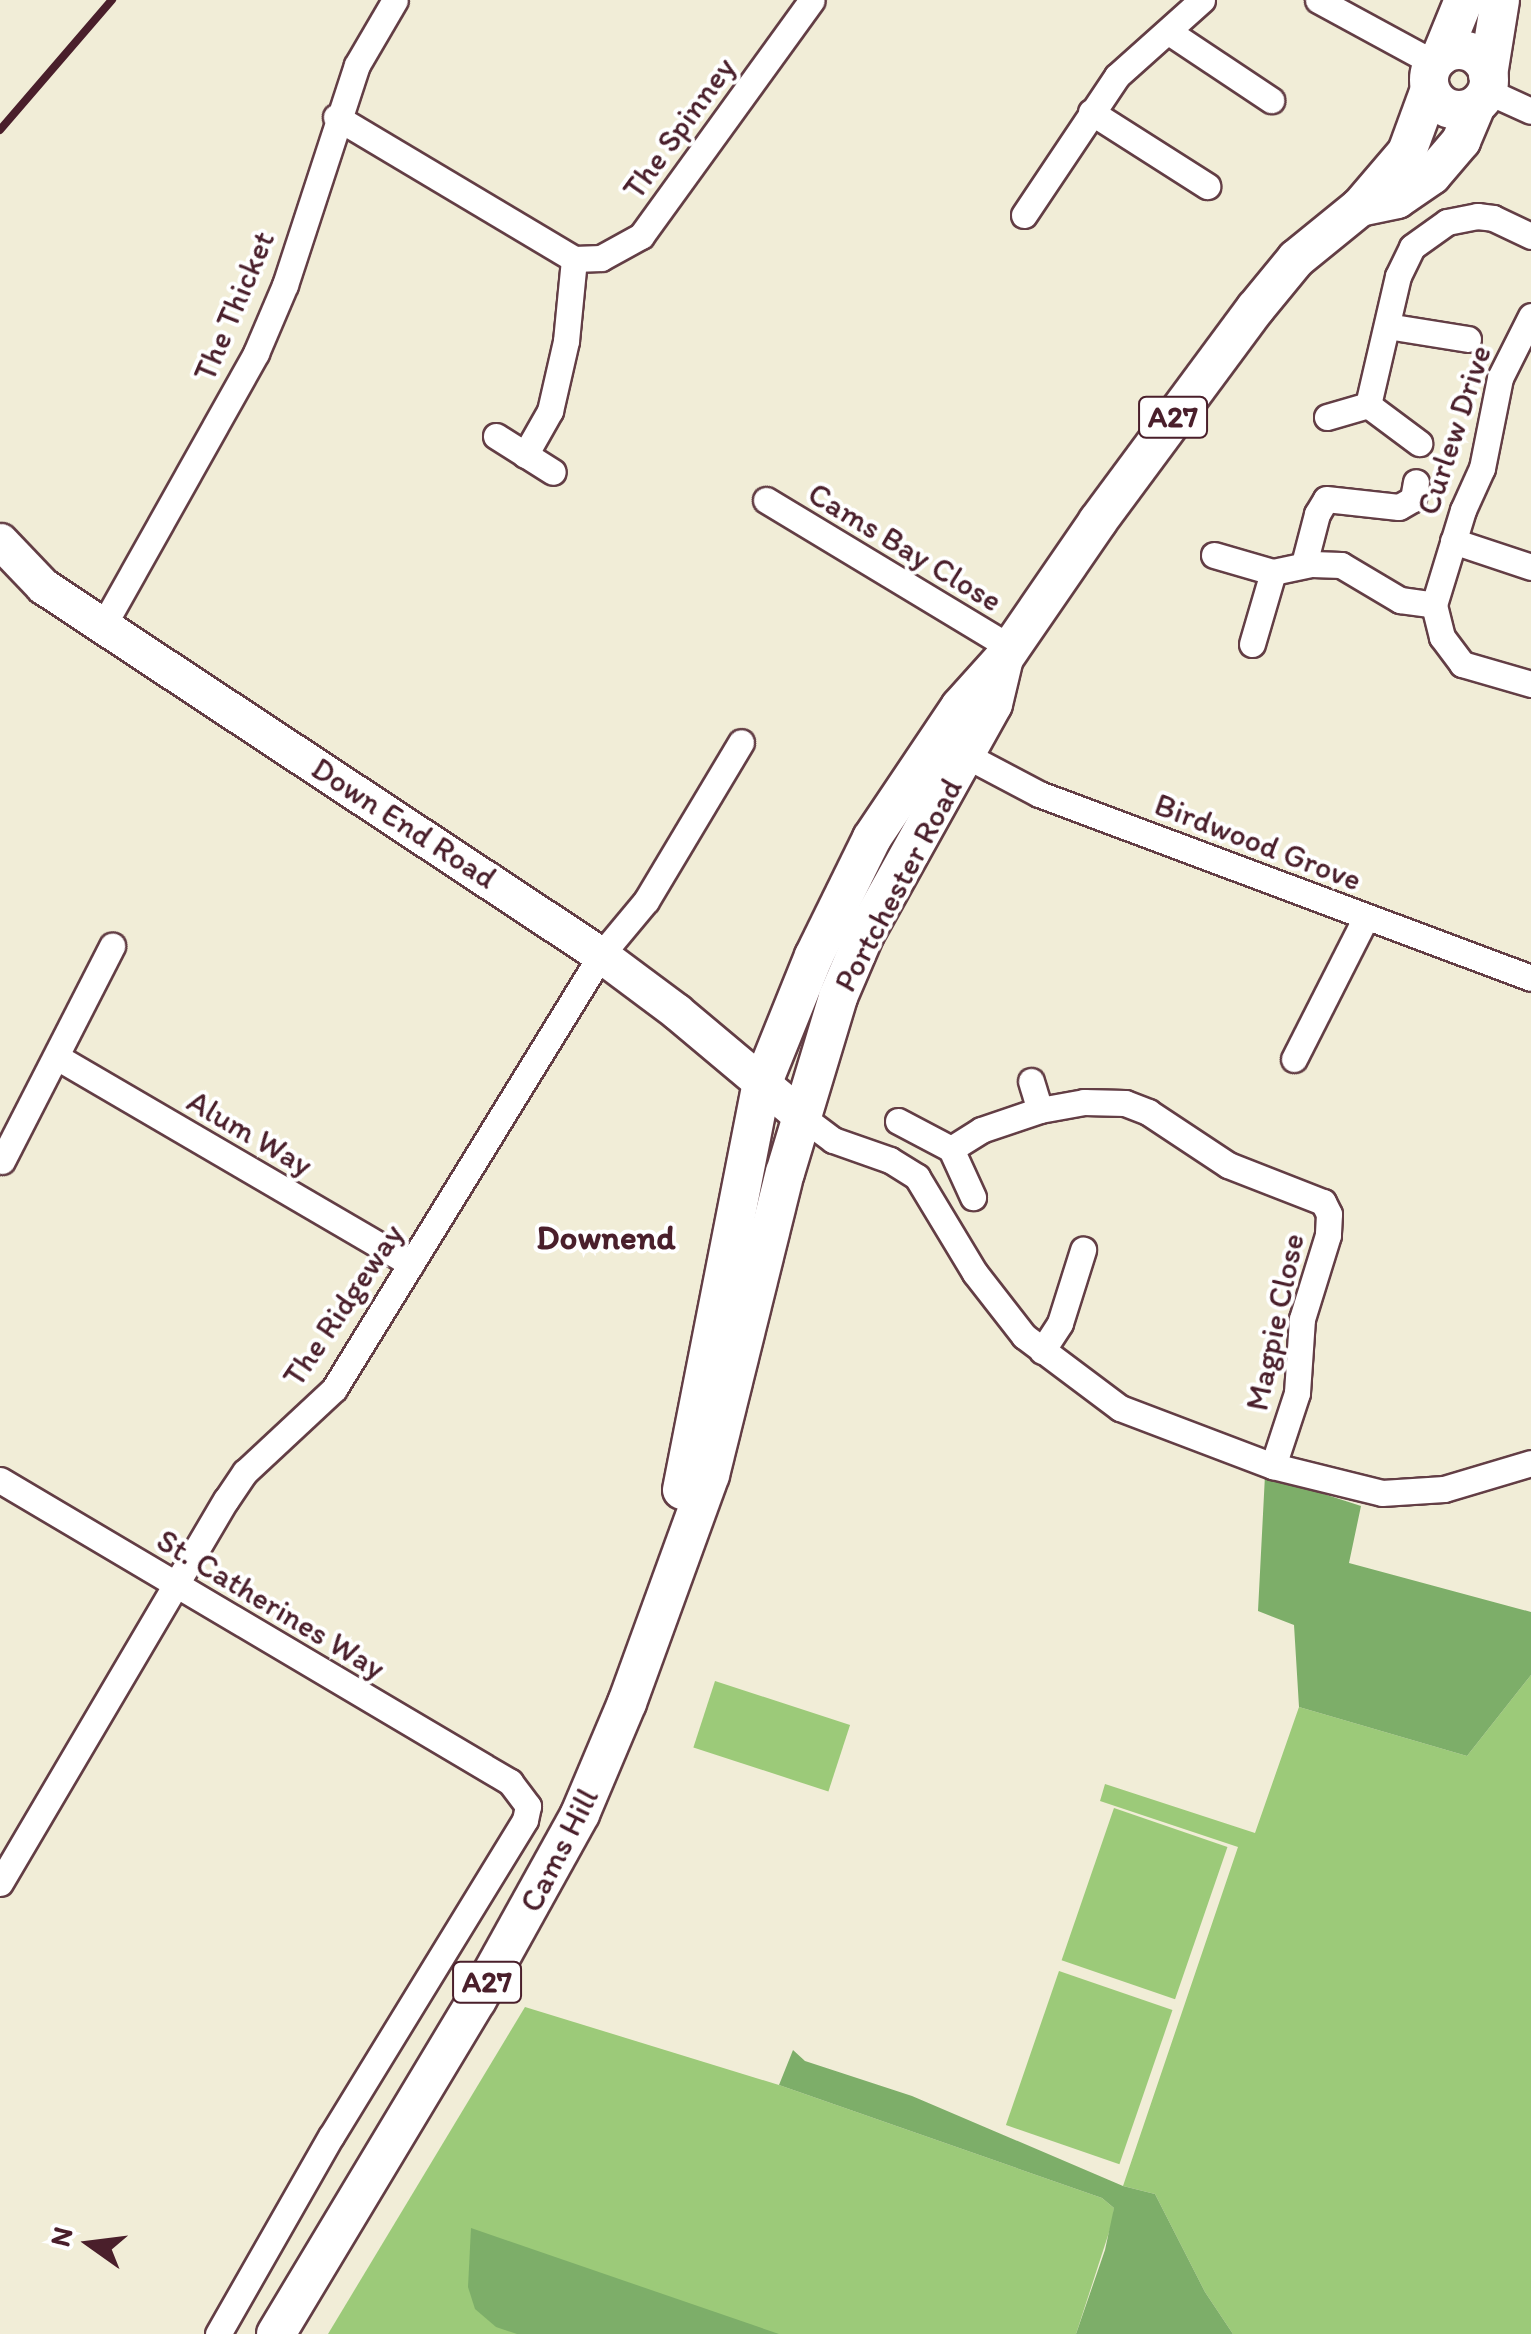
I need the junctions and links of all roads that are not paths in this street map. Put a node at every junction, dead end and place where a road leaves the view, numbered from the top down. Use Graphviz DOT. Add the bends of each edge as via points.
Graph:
graph roads {
  1 [pos="396,0"];
  2 [pos="812,0"];
  3 [pos="1202,0"];
  4 [pos="1318,0"];
  5 [pos="1464,0"];
  6 [pos="1500,0"];
  7 [pos="1169,32"];
  8 [pos="1435,69"];
  9 [pos="1483,90"];
  10 [pos="1271,100"];
  11 [pos="1531,111"];
  12 [pos="1091,112"];
  13 [pos="336,117"];
  14 [pos="1207,186"];
  15 [pos="1360,207"];
  16 [pos="1024,215"];
  17 [pos="1531,236"];
  18 [pos="574,258"];
  19 [pos="1531,316"];
  20 [pos="1387,326"];
  21 [pos="1468,340"];
  22 [pos="1523,348"];
  23 [pos="1368,405"];
  24 [pos="1327,416"];
  25 [pos="496,436"];
  26 [pos="1419,443"];
  27 [pos="525,455"];
  28 [pos="553,472"];
  29 [pos="1416,482"];
  30 [pos="766,500"];
  31 [pos="1453,540"];
  32 [pos="0,541"];
  33 [pos="1214,556"];
  34 [pos="1304,564"];
  35 [pos="1531,567"];
  36 [pos="1272,572"];
  37 [pos="1434,605"];
  38 [pos="103,626"];
  39 [pos="1252,644"];
  40 [pos="1008,653"];
  41 [pos="1531,684"];
  42 [pos="741,742"];
  43 [pos="967,756"];
  44 [pos="1366,917"];
  45 [pos="112,946"];
  46 [pos="600,955"];
  47 [pos="1531,978"];
  48 [pos="57,1058"];
  49 [pos="1294,1058"];
  50 [pos="1031,1080"];
  51 [pos="761,1087"];
  52 [pos="1040,1110"];
  53 [pos="801,1116"];
  54 [pos="898,1120"];
  55 [pos="951,1149"];
  56 [pos="2,1161"];
  57 [pos="973,1196"];
  58 [pos="1083,1250"];
  59 [pos="411,1264"];
  60 [pos="1042,1350"];
  61 [pos="1531,1463"];
  62 [pos="1273,1466"];
  63 [pos="0,1480"];
  64 [pos="176,1586"];
  65 [pos="659,1610"];
  66 [pos="510,1782"];
  67 [pos="0,1883"];
  68 [pos="218,2334"];
  69 [pos="276,2334"];
  1 -- 13 [label="street, The Thicket" via="356,65"];
  2 -- 18 [label="street, The Spinney" via="641,236 601,258"];
  3 -- 7 [label="street"];
  4 -- 8 [label="street"];
  5 -- 8 [label="main road, Portchester Road / A27"];
  6 -- 9 [label="main road, Portchester Road / A27"];
  7 -- 10 [label="street"];
  7 -- 12 [label="street" via="1117,76"];
  8 -- 9 [label="main road" via="1450,109"];
  8 -- 9 [label="main road" via="1468,52 1481,60"];
  8 -- 15 [label="main road, Portchester Road / A27" via="1407,152"];
  9 -- 11 [label="street"];
  9 -- 15 [label="main road, Portchester Road / A27" via="1460,142 1432,174 1396,199"];
  12 -- 14 [label="street"];
  12 -- 16 [label="street"];
  13 -- 18 [label="street"];
  13 -- 38 [label="street, The Thicket" via="285,285 256,353"];
  15 -- 40 [label="main road, Portchester Road / A27" via="1310,246 1255,309"];
  17 -- 20 [label="street" via="1477,216 1435,228 1404,260"];
  18 -- 27 [label="street" via="550,411"];
  19 -- 22 [label="street, Curlew Drive"];
  20 -- 21 [label="street"];
  20 -- 23 [label="street"];
  22 -- 31 [label="street, Curlew Drive" via="1496,394 1482,468"];
  23 -- 24 [label="street"];
  23 -- 26 [label="street"];
  25 -- 27 [label="street"];
  27 -- 28 [label="street"];
  29 -- 34 [label="street" via="1412,499 1400,507 1326,499"];
  30 -- 40 [label="street, Cams Bay Close"];
  31 -- 35 [label="street"];
  31 -- 37 [label="street, Curlew Drive"];
  32 -- 38 [label="street, Down End Road" via="43,586"];
  33 -- 36 [label="street"];
  34 -- 36 [label="street"];
  34 -- 37 [label="street" via="1342,566 1400,600"];
  36 -- 39 [label="street"];
  37 -- 41 [label="street" via="1442,637 1462,664"];
  38 -- 46 [label="street, Down End Road"];
  40 -- 43 [label="main road, Portchester Road / A27" via="994,704"];
  40 -- 51 [label="main road, Portchester Road / A27" via="960,707 872,838"];
  42 -- 46 [label="street, The Ridgeway" via="646,900"];
  43 -- 44 [label="street, Birdwood Grove" via="1039,794"];
  43 -- 53 [label="main road, Portchester Road / A27" via="859,947"];
  44 -- 47 [label="street, Birdwood Grove"];
  44 -- 49 [label="street"];
  45 -- 48 [label="street"];
  46 -- 51 [label="street, Down End Road"];
  46 -- 59 [label="street, The Ridgeway"];
  48 -- 56 [label="street"];
  48 -- 59 [label="street, Alum Way"];
  50 -- 52 [label="street"];
  51 -- 53 [label="street, Down End Road"];
  51 -- 65 [label="main road, Cams Hill / A27"];
  52 -- 55 [label="street, Magpie Close" via="1000,1122"];
  52 -- 62 [label="street, Magpie Close" via="1124,1102 1228,1165 1323,1202 1328,1235 1302,1318 1297,1393"];
  53 -- 60 [label="street" via="832,1140 890,1160 916,1177 1000,1309"];
  53 -- 65 [label="main road, Cams Hill / A27" via="710,1476"];
  54 -- 55 [label="street"];
  55 -- 57 [label="street"];
  58 -- 60 [label="street" via="1060,1322"];
  59 -- 64 [label="street, The Ridgeway" via="334,1389 245,1472"];
  60 -- 62 [label="street" via="1120,1408"];
  61 -- 62 [label="street" via="1415,1494 1338,1485"];
  63 -- 64 [label="street, St. Catherines Way"];
  64 -- 66 [label="street, St. Catherines Way"];
  64 -- 67 [label="street, The Ridgeway"];
  65 -- 69 [label="main road, Cams Hill / A27" via="572,1831"];
  66 -- 68 [label="street, Cams Hill" via="526,1799 524,1820 330,2136"];
}
